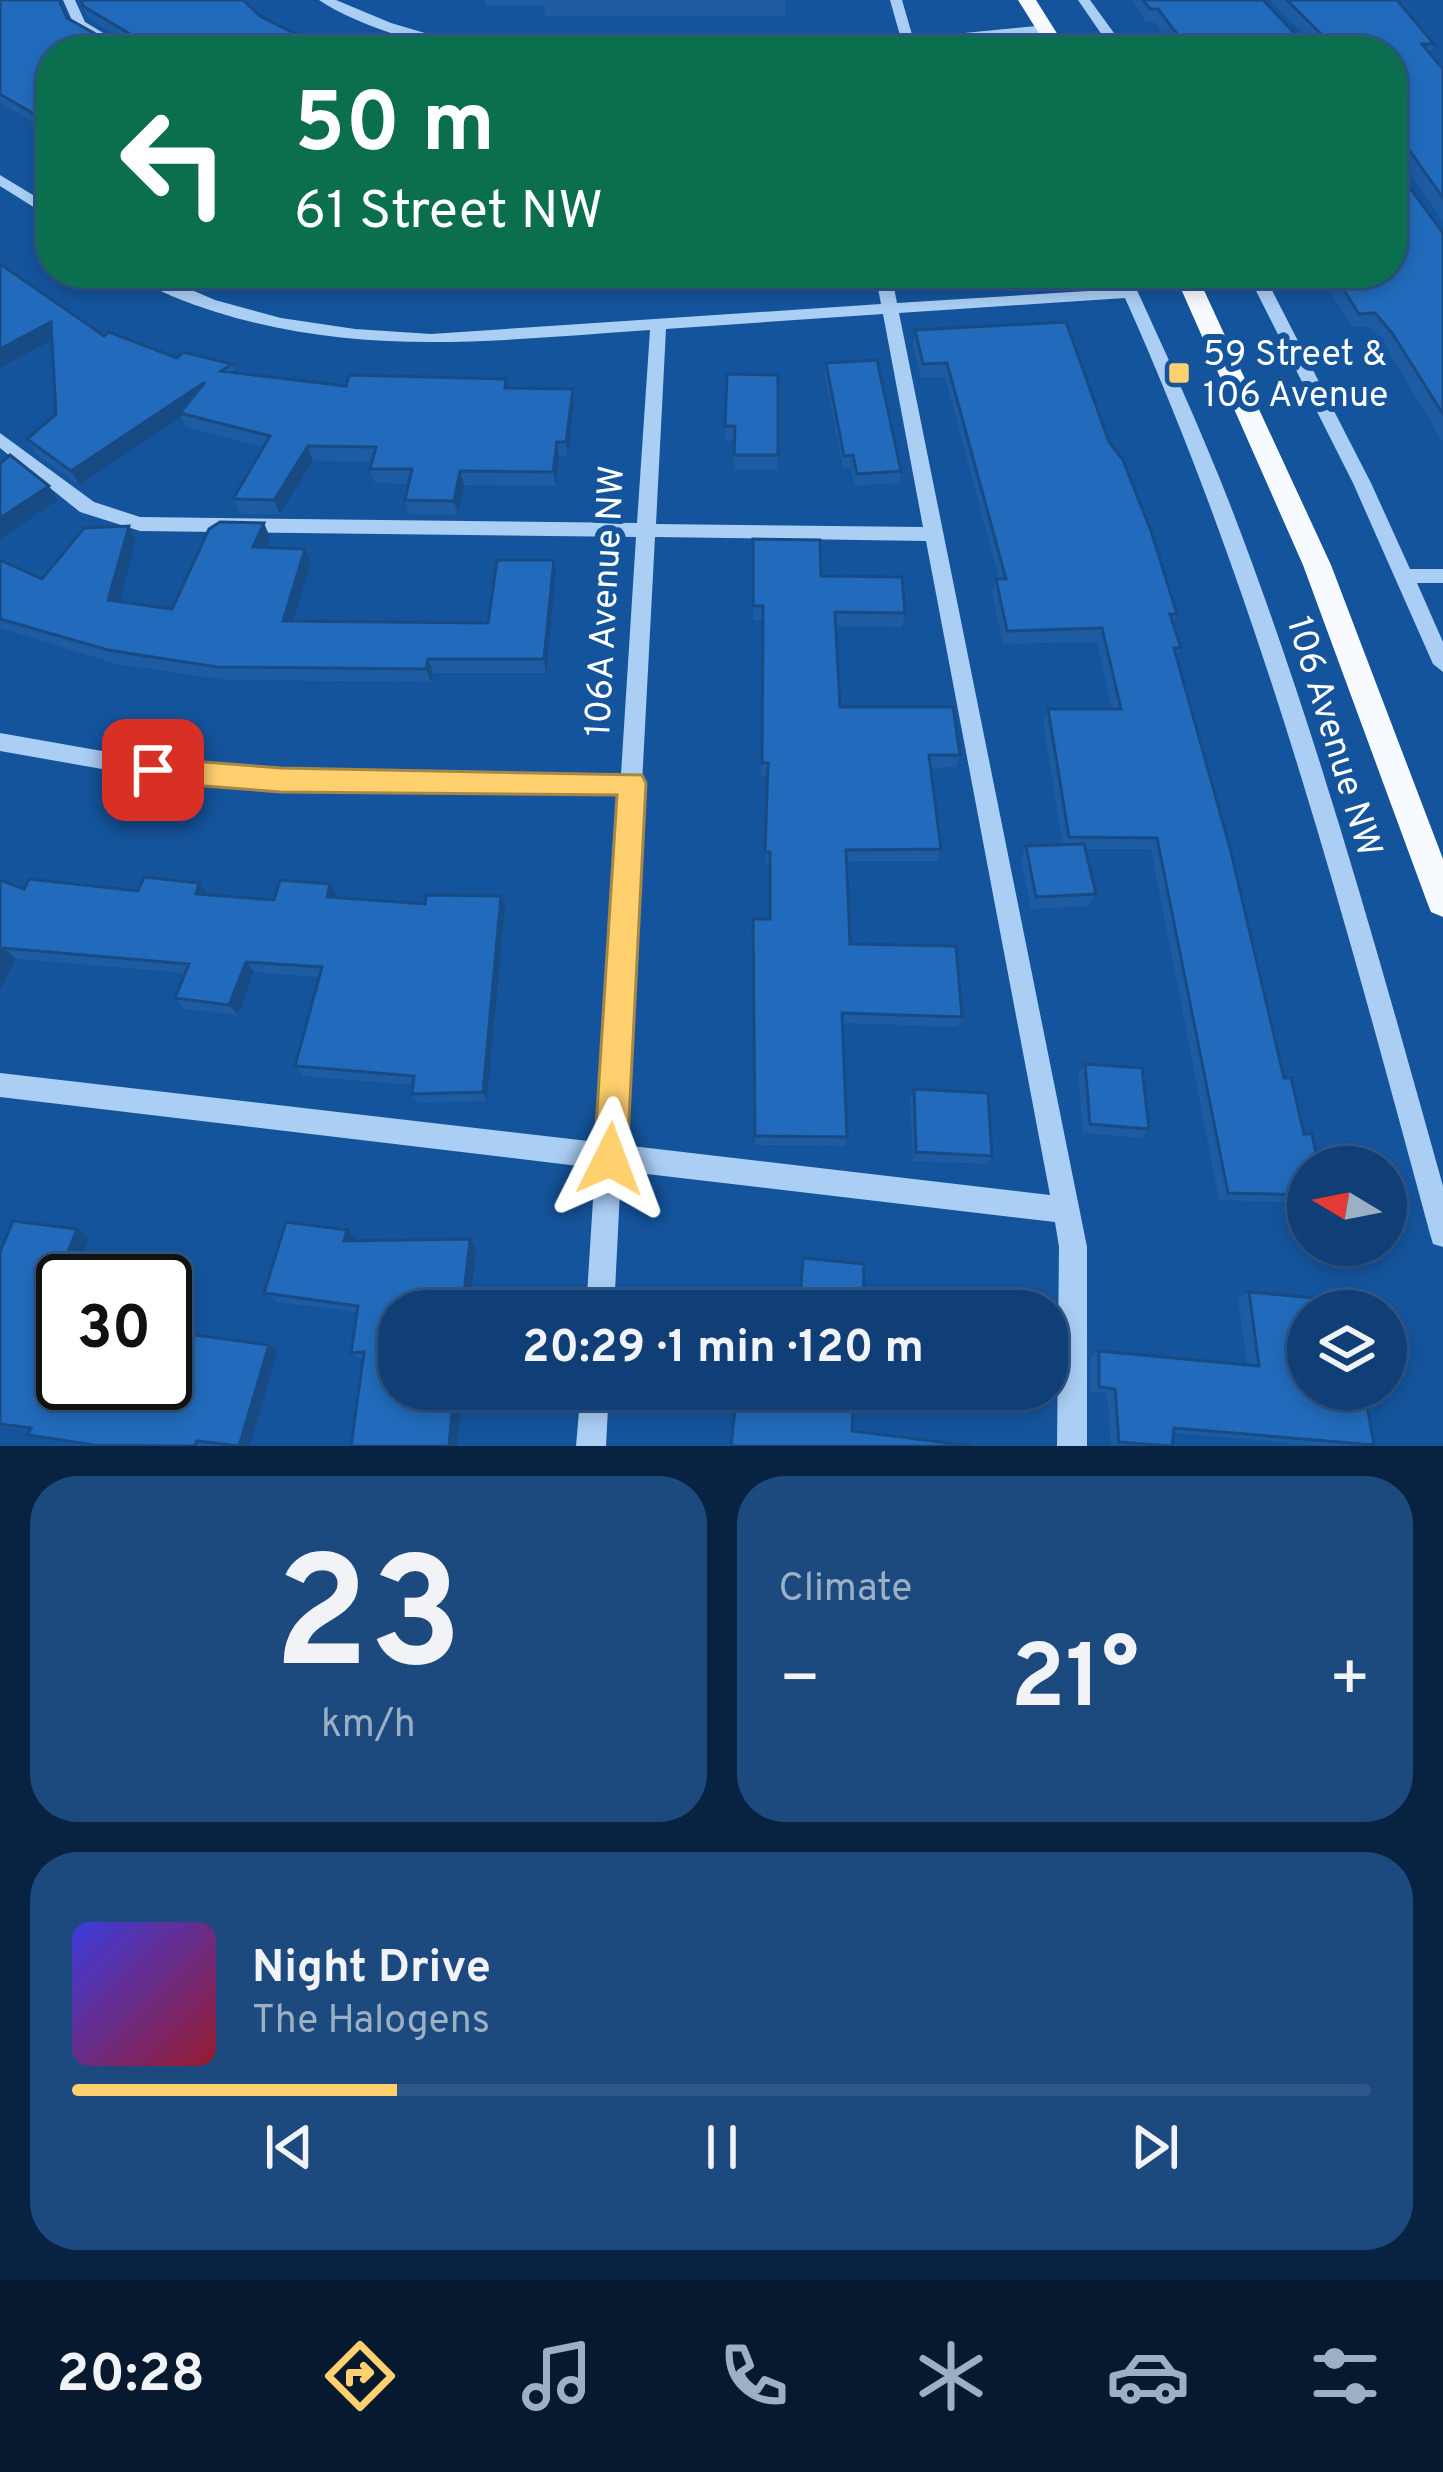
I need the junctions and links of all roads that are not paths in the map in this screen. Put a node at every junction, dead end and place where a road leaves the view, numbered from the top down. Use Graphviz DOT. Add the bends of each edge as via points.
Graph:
graph roads {
  1 [pos="69,0"];
  2 [pos="326,0"];
  3 [pos="896,0"];
  4 [pos="1027,0"];
  5 [pos="1084,0"];
  6 [pos="1046,29"];
  7 [pos="996,34"];
  8 [pos="100,36"];
  9 [pos="423,36"];
  10 [pos="906,36"];
  11 [pos="974,36"];
  12 [pos="1050,36"];
  13 [pos="1109,36"];
  14 [pos="0,179"];
  15 [pos="36,203"];
  16 [pos="174,288"];
  17 [pos="886,288"];
  18 [pos="1082,288"];
  19 [pos="1128,288"];
  20 [pos="1192,288"];
  21 [pos="1262,288"];
  22 [pos="891,310"];
  23 [pos="658,326"];
  24 [pos="0,439"];
  25 [pos="646,531"];
  26 [pos="935,534"];
  27 [pos="1406,576"];
  28 [pos="1443,576"];
  29 [pos="1443,664"];
  30 [pos="0,742"];
  31 [pos="632,783"];
  32 [pos="1443,902"];
  33 [pos="0,1085"];
  34 [pos="610,1159"];
  35 [pos="1066,1210"];
  36 [pos="1443,1234"];
  37 [pos="601,1290"];
  38 [pos="594,1410"];
  39 [pos="591,1446"];
  40 [pos="1072,1446"];
  1 -- 8 [label="street" via="80,24"];
  2 -- 9 [label="street"];
  3 -- 10 [label="street"];
  4 -- 6 [label="main road"];
  5 -- 13 [label="street"];
  6 -- 7 [label="street"];
  6 -- 12 [label="main road"];
  7 -- 11 [label="street"];
  14 -- 15 [label="street"];
  16 -- 23 [label="street" via="232,314 345,334 431,339"];
  17 -- 22 [label="street"];
  18 -- 22 [label="street"];
  19 -- 36 [label="street, 106 Avenue NW" via="1259,611"];
  20 -- 32 [label="main road, 106 Avenue NW" via="1317,565"];
  21 -- 27 [label="street"];
  22 -- 23 [label="street"];
  22 -- 26 [label="street"];
  23 -- 25 [label="street, 106A Avenue NW"];
  24 -- 25 [label="street" via="87,507 122,522"];
  25 -- 26 [label="street"];
  25 -- 31 [label="street, 106A Avenue NW"];
  26 -- 35 [label="street"];
  27 -- 28 [label="street"];
  27 -- 29 [label="street"];
  30 -- 31 [label="street" via="187,775"];
  31 -- 34 [label="street, 106A Avenue NW"];
  33 -- 34 [label="street"];
  34 -- 35 [label="street"];
  34 -- 37 [label="street, 106A Avenue NW"];
  35 -- 40 [label="street"];
  38 -- 39 [label="street"];
}
